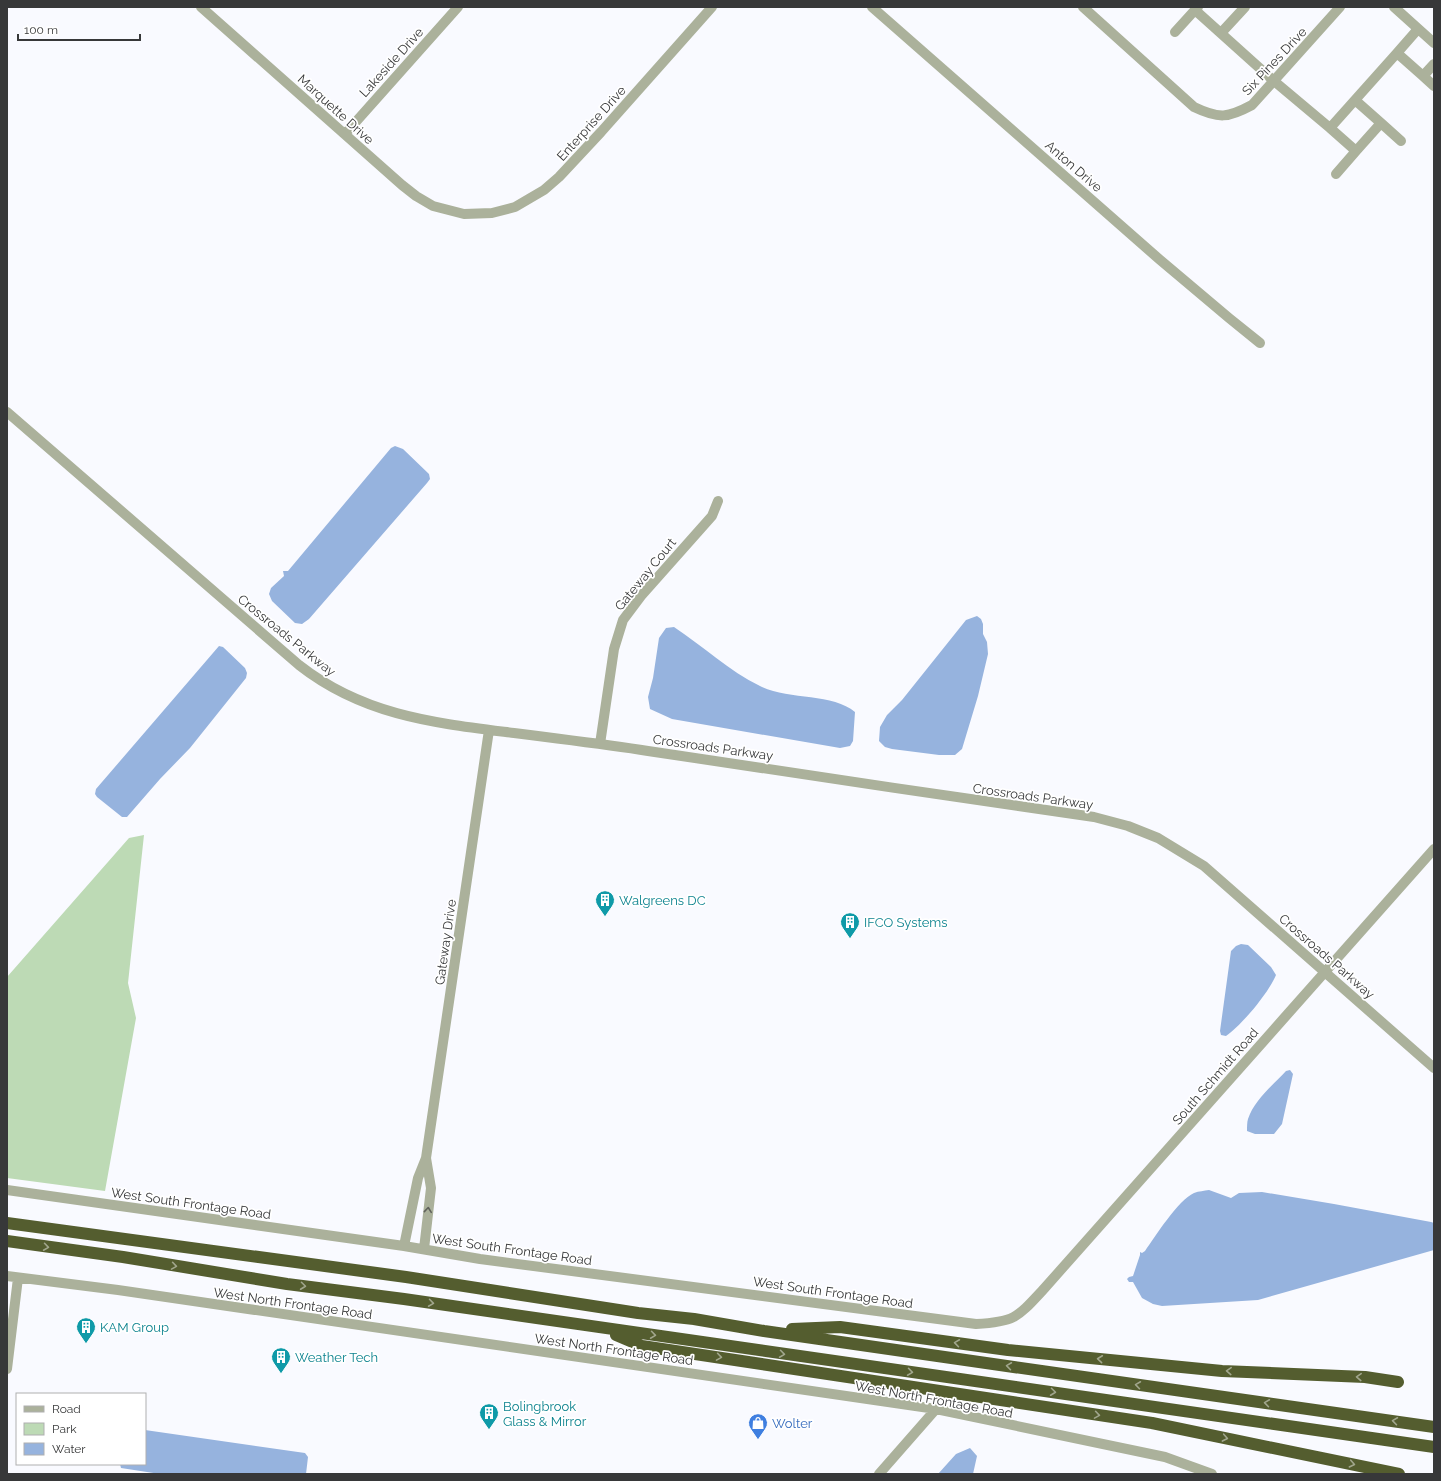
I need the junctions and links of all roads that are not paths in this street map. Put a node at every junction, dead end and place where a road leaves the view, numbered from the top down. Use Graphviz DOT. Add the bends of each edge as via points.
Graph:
graph roads {
  1 [pos="201,7"];
  2 [pos="458,7"];
  3 [pos="712,7"];
  4 [pos="872,7"];
  5 [pos="1083,7"];
  6 [pos="1245,7"];
  7 [pos="1340,7"];
  8 [pos="1394,7"];
  9 [pos="1197,9"];
  10 [pos="1418,29"];
  11 [pos="1175,32"];
  12 [pos="1221,33"];
  13 [pos="1434,43"];
  14 [pos="1397,53"];
  15 [pos="1434,64"];
  16 [pos="1423,76"];
  17 [pos="1274,81"];
  18 [pos="1434,86"];
  19 [pos="1355,100"];
  20 [pos="1381,123"];
  21 [pos="1330,128"];
  22 [pos="345,134"];
  23 [pos="1401,141"];
  24 [pos="1356,151"];
  25 [pos="1336,174"];
  26 [pos="464,214"];
  27 [pos="1260,343"];
  28 [pos="7,412"];
  29 [pos="718,501"];
  30 [pos="489,730"];
  31 [pos="600,744"];
  32 [pos="1434,849"];
  33 [pos="1324,972"];
  34 [pos="1434,1068"];
  35 [pos="426,1158"];
  36 [pos="7,1190"];
  37 [pos="7,1223"];
  38 [pos="7,1241"];
  39 [pos="404,1246"];
  40 [pos="424,1249"];
  41 [pos="7,1276"];
  42 [pos="18,1278"];
  43 [pos="1014,1318"];
  44 [pos="601,1328"];
  45 [pos="764,1331"];
  46 [pos="7,1369"];
  47 [pos="1398,1382"];
  48 [pos="936,1409"];
  49 [pos="1434,1427"];
  50 [pos="1434,1447"];
  51 [pos="879,1474"];
  52 [pos="1212,1474"];
  53 [pos="1399,1474"];
  1 -- 22 [label="street, Marquette Drive"];
  2 -- 22 [label="street, Lakeside Drive"];
  3 -- 26 [label="street, Enterprise Drive" via="601,132 544,190 515,207 492,214"];
  4 -- 27 [label="street, Anton Drive" via="1223,314"];
  5 -- 17 [label="street, Six Pines Drive" via="1194,107 1210,114 1223,116 1238,113 1252,105"];
  6 -- 12 [label="street"];
  7 -- 17 [label="street, Six Pines Drive"];
  8 -- 10 [label="street"];
  9 -- 11 [label="street"];
  9 -- 12 [label="street"];
  10 -- 13 [label="street"];
  10 -- 14 [label="street"];
  12 -- 17 [label="street"];
  14 -- 16 [label="street"];
  14 -- 19 [label="street"];
  15 -- 16 [label="street"];
  16 -- 18 [label="street"];
  17 -- 21 [label="street"];
  19 -- 20 [label="street"];
  19 -- 21 [label="street"];
  20 -- 23 [label="street"];
  20 -- 24 [label="street"];
  21 -- 24 [label="street"];
  22 -- 26 [label="street, Marquette Drive" via="416,196 433,206"];
  24 -- 25 [label="street"];
  28 -- 30 [label="street, Crossroads Parkway" via="314,676 338,692 397,714"];
  29 -- 31 [label="street, Gateway Court" via="712,516 623,620 614,649"];
  30 -- 31 [label="street, Crossroads Parkway"];
  30 -- 35 [label="street, Gateway Drive"];
  31 -- 33 [label="street, Crossroads Parkway" via="1094,817 1128,826 1158,838 1204,866"];
  32 -- 33 [label="street, South Schmidt Road"];
  33 -- 34 [label="street, Crossroads Parkway"];
  33 -- 43 [label="street, South Schmidt Road" via="1045,1288"];
  35 -- 39 [label="street, Gateway Drive" via="418,1178"];
  40 -- 35 [label="street, Gateway Drive, one-way" via="431,1188"];
  36 -- 39 [label="street, West South Frontage Road"];
  37 -- 45 [label="highway" via="398,1276"];
  38 -- 44 [label="highway, one-way"];
  39 -- 40 [label="street, West South Frontage Road"];
  40 -- 43 [label="street, West South Frontage Road" via="480,1259 976,1324 1000,1323"];
  41 -- 42 [label="street, West North Frontage Road"];
  42 -- 46 [label="street"];
  42 -- 48 [label="street, West North Frontage Road" via="118,1290"];
  44 -- 50 [label="highway, one-way"];
  44 -- 53 [label="highway, one-way" via="642,1346 1152,1423"];
  47 -- 45 [label="highway, one-way" via="1365,1377 1222,1371 1039,1353 840,1327"];
  49 -- 45 [label="highway, one-way"];
  48 -- 51 [label="street"];
  48 -- 52 [label="street, West North Frontage Road" via="1165,1457"];
}
